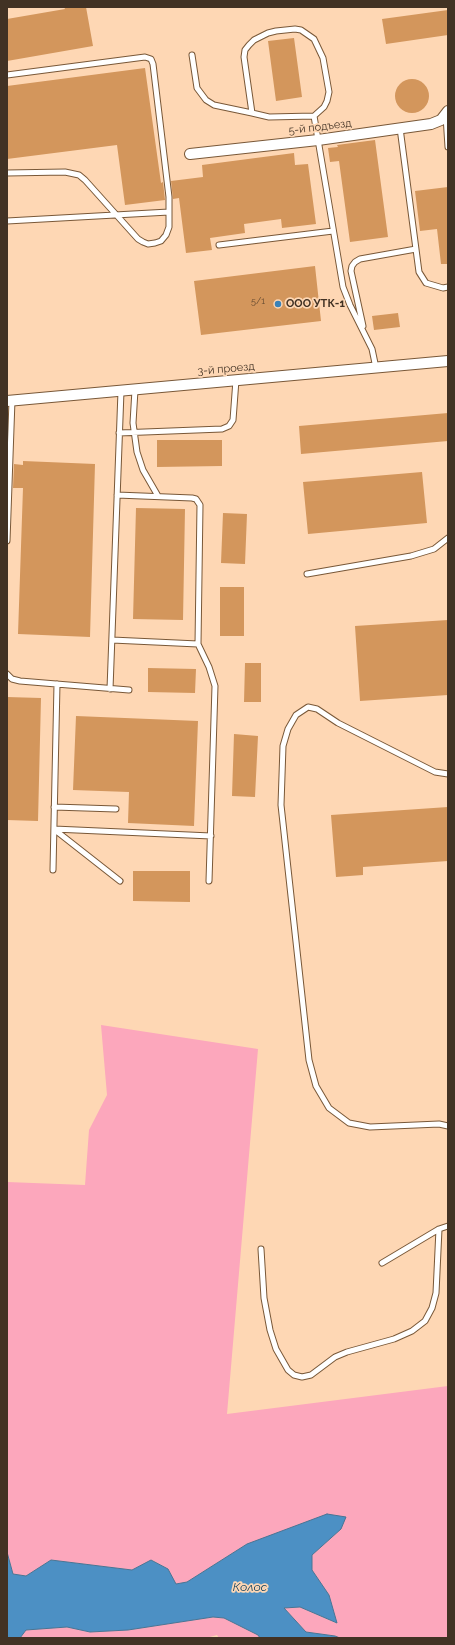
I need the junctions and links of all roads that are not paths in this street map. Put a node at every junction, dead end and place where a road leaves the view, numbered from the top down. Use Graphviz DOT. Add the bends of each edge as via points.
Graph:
graph roads {
  1 [pos="192,55"];
  2 [pos="7,75"];
  3 [pos="252,113"];
  4 [pos="447,113"];
  5 [pos="314,116"];
  6 [pos="400,128"];
  7 [pos="318,140"];
  8 [pos="448,147"];
  9 [pos="190,154"];
  10 [pos="7,173"];
  11 [pos="170,212"];
  12 [pos="117,216"];
  13 [pos="7,221"];
  14 [pos="333,231"];
  15 [pos="219,245"];
  16 [pos="416,250"];
  17 [pos="448,287"];
  18 [pos="365,333"];
  19 [pos="448,361"];
  20 [pos="376,368"];
  21 [pos="236,380"];
  22 [pos="135,390"];
  23 [pos="121,391"];
  24 [pos="10,400"];
  25 [pos="134,432"];
  26 [pos="119,433"];
  27 [pos="117,495"];
  28 [pos="158,496"];
  29 [pos="448,538"];
  30 [pos="7,541"];
  31 [pos="307,574"];
  32 [pos="112,640"];
  33 [pos="198,644"];
  34 [pos="7,674"];
  35 [pos="57,684"];
  36 [pos="110,689"];
  37 [pos="130,690"];
  38 [pos="448,774"];
  39 [pos="54,807"];
  40 [pos="116,809"];
  41 [pos="54,829"];
  42 [pos="210,836"];
  43 [pos="53,870"];
  44 [pos="120,881"];
  45 [pos="209,881"];
  46 [pos="448,1126"];
  47 [pos="448,1226"];
  48 [pos="439,1229"];
  49 [pos="261,1249"];
  50 [pos="382,1263"];
  1 -- 3 [label="lane" via="197,88 206,100 214,105"];
  2 -- 11 [label="lane" via="145,57 151,59 154,64"];
  3 -- 5 [label="lane" via="269,117"];
  3 -- 5 [label="lane" via="245,50 254,40 268,33 295,29 314,39 323,58 327,101"];
  4 -- 6 [label="street, 5-й подъезд" via="441,120 431,124"];
  4 -- 8 [label="lane"];
  5 -- 7 [label="lane"];
  6 -- 7 [label="street, 5-й подъезд"];
  6 -- 16 [label="lane"];
  7 -- 9 [label="street, 5-й подъезд"];
  7 -- 14 [label="lane"];
  10 -- 12 [label="lane" via="65,172 79,175"];
  11 -- 12 [label="lane"];
  11 -- 12 [label="lane" via="166,235 161,241 148,244 138,239"];
  12 -- 13 [label="lane"];
  14 -- 15 [label="lane"];
  14 -- 18 [label="lane" via="343,287"];
  16 -- 17 [label="lane" via="419,272 426,283"];
  16 -- 18 [label="lane" via="360,259 352,266"];
  18 -- 20 [label="lane" via="372,348"];
  19 -- 20 [label="street, 3-й проезд"];
  20 -- 21 [label="street, 3-й проезд"];
  21 -- 22 [label="street, 3-й проезд"];
  21 -- 25 [label="lane" via="233,420 229,426 213,430"];
  22 -- 23 [label="street, 3-й проезд"];
  22 -- 25 [label="lane"];
  23 -- 24 [label="street, 3-й проезд"];
  23 -- 26 [label="lane"];
  24 -- 30 [label="lane"];
  25 -- 26 [label="lane"];
  25 -- 28 [label="lane" via="141,466"];
  26 -- 27 [label="lane"];
  27 -- 28 [label="lane"];
  27 -- 32 [label="lane"];
  28 -- 33 [label="lane" via="192,498 200,505"];
  29 -- 31 [label="lane" via="434,549 411,556"];
  32 -- 33 [label="lane"];
  32 -- 36 [label="lane"];
  33 -- 42 [label="lane" via="215,686"];
  34 -- 35 [label="lane" via="20,681"];
  35 -- 36 [label="lane"];
  35 -- 39 [label="lane"];
  36 -- 37 [label="lane"];
  38 -- 46 [label="lane" via="435,772 338,723 317,709 308,707 296,715 283,746 281,805 309,1060 316,1086 330,1108 349,1123 370,1127 439,1124"];
  39 -- 40 [label="lane"];
  39 -- 41 [label="lane"];
  41 -- 42 [label="lane"];
  41 -- 43 [label="lane"];
  41 -- 44 [label="lane"];
  42 -- 45 [label="lane"];
  47 -- 48 [label="lane"];
  48 -- 49 [label="lane" via="436,1293 425,1321 412,1331 394,1339 335,1357 311,1375 302,1377 288,1370 272,1337 264,1298"];
  48 -- 50 [label="lane"];
}
